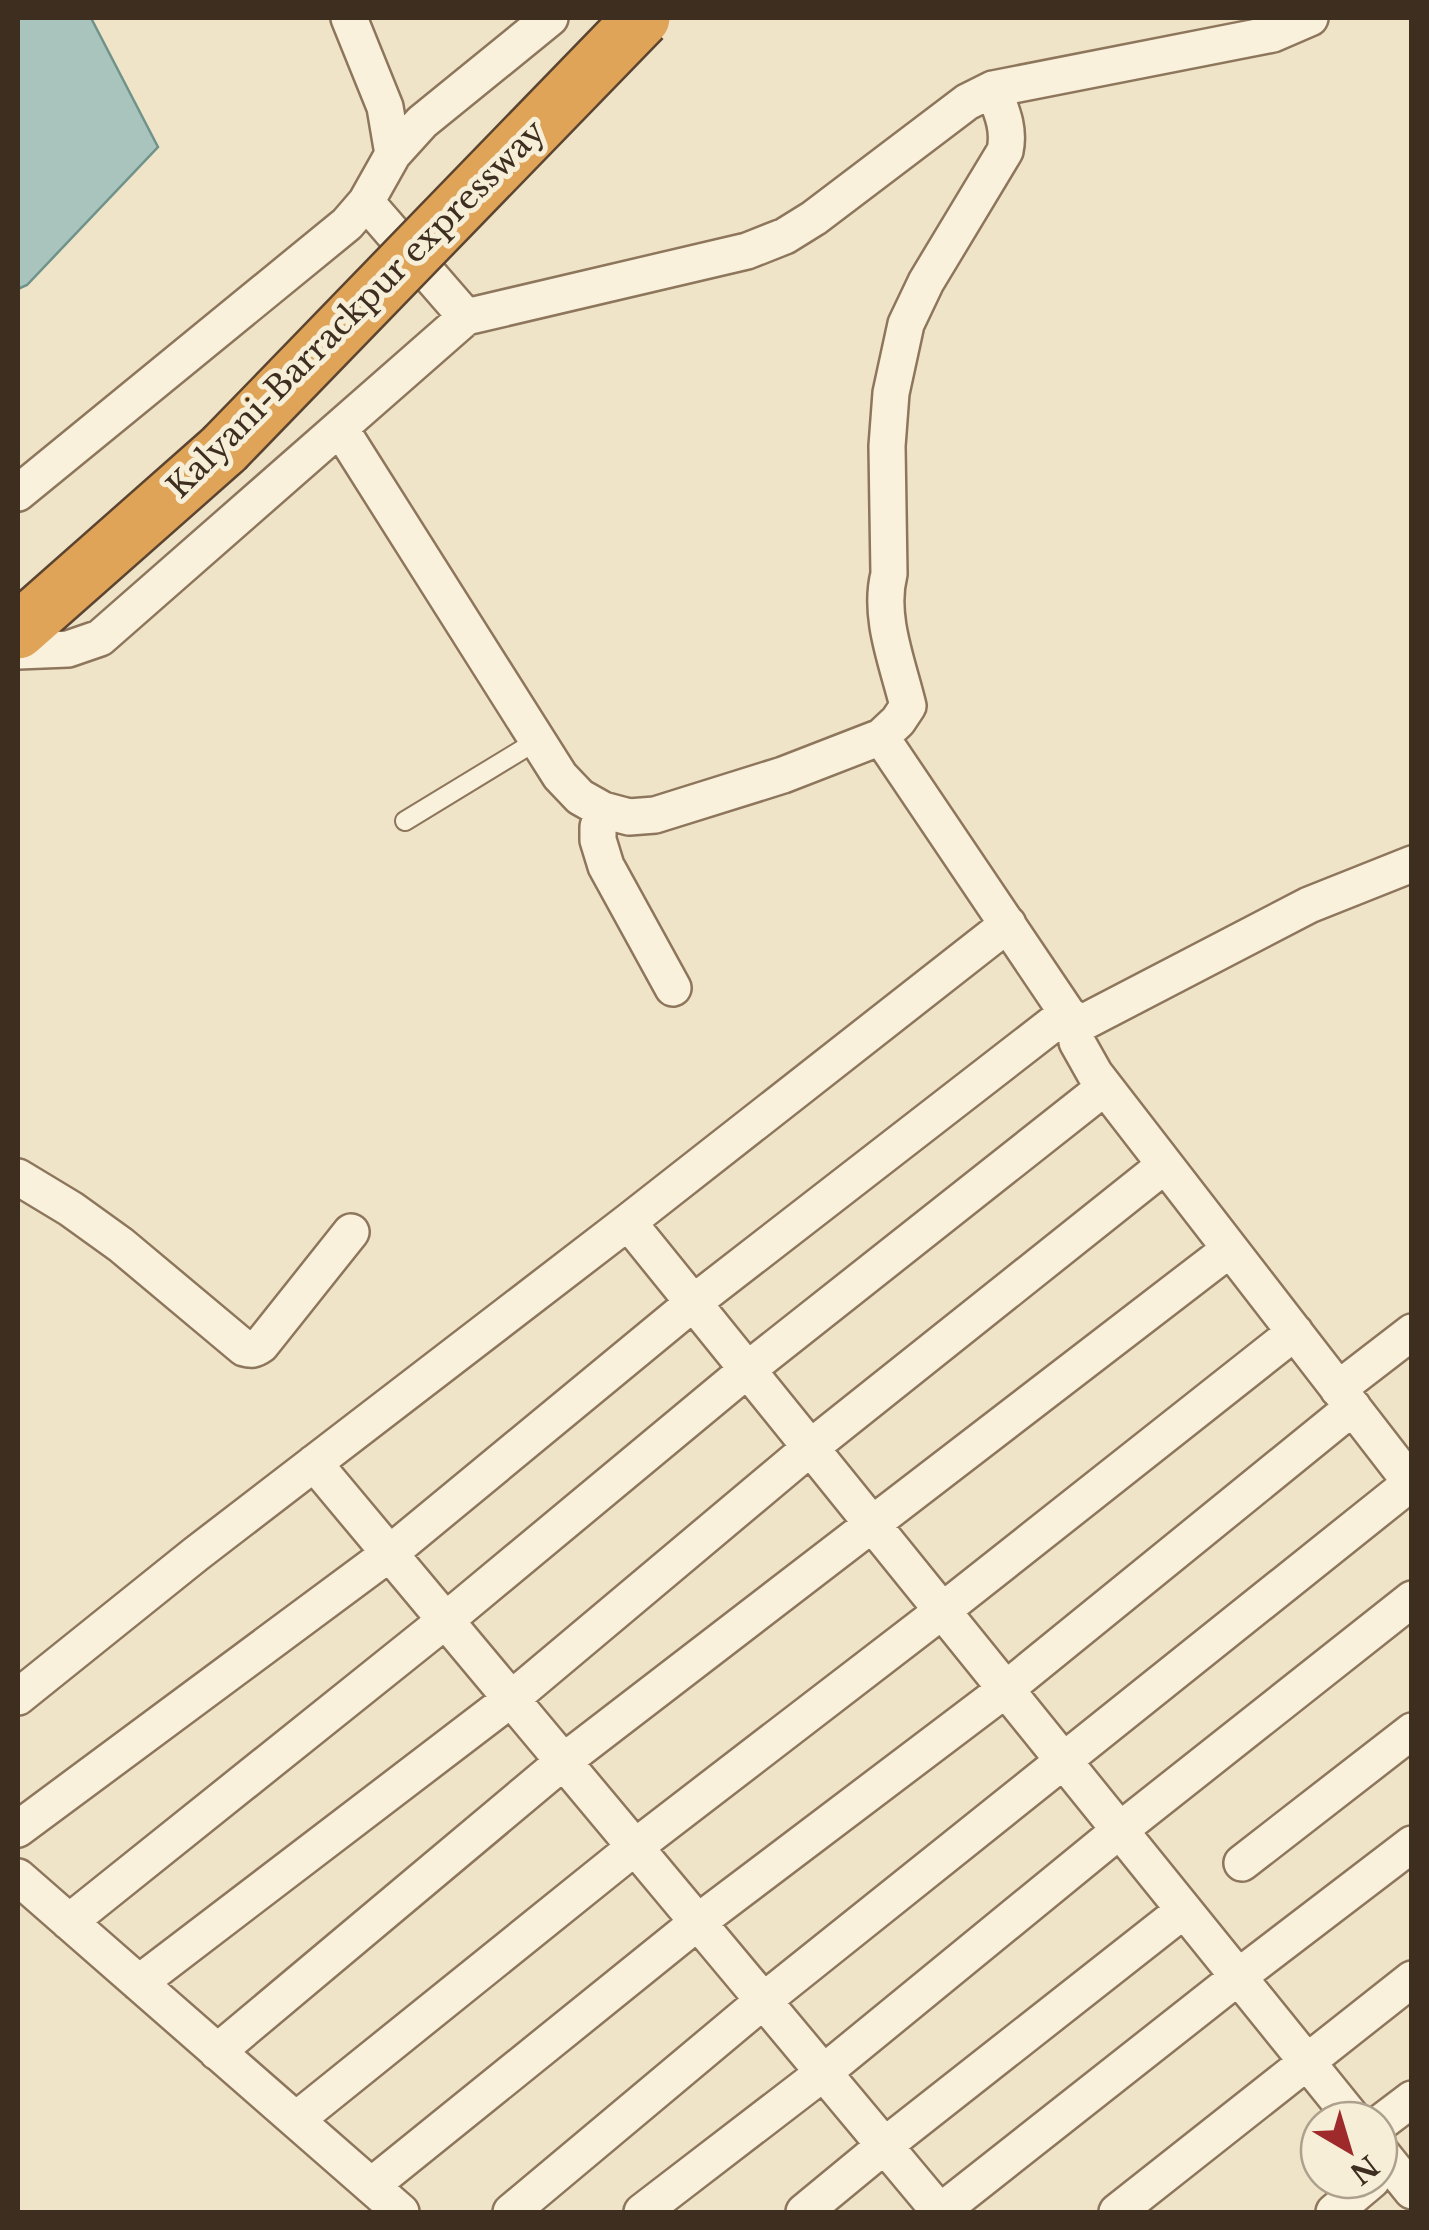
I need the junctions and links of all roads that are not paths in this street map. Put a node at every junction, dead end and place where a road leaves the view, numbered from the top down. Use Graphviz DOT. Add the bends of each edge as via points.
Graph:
graph roads {
  1 [pos="348,18"];
  2 [pos="550,18"];
  3 [pos="642,18"];
  4 [pos="1310,18"];
  5 [pos="993,88"];
  6 [pos="393,154"];
  7 [pos="366,202"];
  8 [pos="466,317"];
  9 [pos="340,428"];
  10 [pos="18,493"];
  11 [pos="18,631"];
  12 [pos="18,651"];
  13 [pos="882,737"];
  14 [pos="538,740"];
  15 [pos="603,810"];
  16 [pos="405,820"];
  17 [pos="1412,864"];
  18 [pos="1008,924"];
  19 [pos="673,988"];
  20 [pos="1071,1016"];
  21 [pos="1105,1087"];
  22 [pos="1165,1165"];
  23 [pos="18,1177"];
  24 [pos="628,1222"];
  25 [pos="351,1232"];
  26 [pos="1230,1249"];
  27 [pos="693,1303"];
  28 [pos="1295,1332"];
  29 [pos="1412,1332"];
  30 [pos="747,1370"];
  31 [pos="1346,1398"];
  32 [pos="810,1448"];
  33 [pos="314,1463"];
  34 [pos="1411,1483"];
  35 [pos="873,1525"];
  36 [pos="390,1554"];
  37 [pos="1412,1600"];
  38 [pos="942,1611"];
  39 [pos="446,1620"];
  40 [pos="1006,1689"];
  41 [pos="18,1697"];
  42 [pos="512,1698"];
  43 [pos="1412,1732"];
  44 [pos="1062,1760"];
  45 [pos="564,1762"];
  46 [pos="18,1829"];
  47 [pos="1120,1830"];
  48 [pos="1412,1844"];
  49 [pos="635,1847"];
  50 [pos="1242,1863"];
  51 [pos="18,1877"];
  52 [pos="1184,1910"];
  53 [pos="69,1922"];
  54 [pos="698,1922"];
  55 [pos="1238,1977"];
  56 [pos="1412,1980"];
  57 [pos="139,1983"];
  58 [pos="763,2001"];
  59 [pos="217,2052"];
  60 [pos="1308,2063"];
  61 [pos="823,2073"];
  62 [pos="1338,2100"];
  63 [pos="296,2120"];
  64 [pos="884,2146"];
  65 [pos="371,2186"];
  66 [pos="401,2212"];
  67 [pos="511,2212"];
  68 [pos="642,2212"];
  69 [pos="804,2212"];
  70 [pos="940,2212"];
  71 [pos="1117,2212"];
  1 -- 6 [label="street" via="385,108"];
  2 -- 6 [label="street" via="422,122"];
  3 -- 11 [label="highway, Kalyani-Barrackpur expressway, bridge" via="224,450"];
  4 -- 5 [label="street" via="1273,34"];
  5 -- 8 [label="street" via="785,236"];
  5 -- 13 [label="street" via="1007,126 1005,151 906,324 890,393 885,608 908,706"];
  6 -- 7 [label="street"];
  7 -- 8 [label="street"];
  7 -- 10 [label="street"];
  8 -- 9 [label="street"];
  9 -- 12 [label="street" via="100,638 68,649"];
  9 -- 14 [label="street"];
  13 -- 15 [label="street" via="655,815"];
  13 -- 18 [label="street"];
  14 -- 15 [label="street" via="560,776"];
  14 -- 16 [label="lane"];
  15 -- 19 [label="street" via="598,840 606,866"];
  17 -- 20 [label="street" via="1309,905 1084,1022"];
  18 -- 20 [label="street"];
  18 -- 24 [label="street"];
  20 -- 21 [label="street" via="1083,1055"];
  20 -- 27 [label="street"];
  21 -- 22 [label="street"];
  21 -- 30 [label="street"];
  22 -- 26 [label="street"];
  22 -- 32 [label="street"];
  23 -- 25 [label="street" via="121,1245 249,1350 261,1345"];
  24 -- 27 [label="street"];
  24 -- 33 [label="street"];
  26 -- 28 [label="street"];
  26 -- 35 [label="street"];
  27 -- 30 [label="street"];
  27 -- 36 [label="street"];
  28 -- 31 [label="street"];
  28 -- 38 [label="street"];
  29 -- 31 [label="street"];
  30 -- 32 [label="street"];
  30 -- 39 [label="street"];
  31 -- 34 [label="street"];
  31 -- 40 [label="street"];
  32 -- 35 [label="street"];
  32 -- 42 [label="street"];
  33 -- 36 [label="street"];
  33 -- 41 [label="street"];
  34 -- 44 [label="street"];
  35 -- 38 [label="street"];
  35 -- 45 [label="street"];
  36 -- 39 [label="street"];
  36 -- 46 [label="street"];
  37 -- 47 [label="street"];
  38 -- 40 [label="street"];
  38 -- 49 [label="street"];
  39 -- 42 [label="street"];
  39 -- 53 [label="street"];
  40 -- 44 [label="street"];
  40 -- 54 [label="street"];
  42 -- 45 [label="street"];
  42 -- 57 [label="street"];
  43 -- 50 [label="street"];
  44 -- 47 [label="street"];
  44 -- 58 [label="street"];
  45 -- 49 [label="street"];
  45 -- 59 [label="street"];
  47 -- 52 [label="street"];
  47 -- 61 [label="street"];
  48 -- 55 [label="street"];
  49 -- 54 [label="street"];
  49 -- 63 [label="street"];
  51 -- 53 [label="street"];
  52 -- 55 [label="street"];
  52 -- 64 [label="street"];
  53 -- 57 [label="street"];
  54 -- 58 [label="street"];
  54 -- 65 [label="street"];
  55 -- 60 [label="street"];
  55 -- 70 [label="street"];
  56 -- 60 [label="street"];
  57 -- 59 [label="street"];
  58 -- 61 [label="street"];
  58 -- 67 [label="street"];
  59 -- 63 [label="street"];
  60 -- 62 [label="street"];
  60 -- 71 [label="street"];
  61 -- 64 [label="street"];
  61 -- 68 [label="street"];
  63 -- 65 [label="street"];
  64 -- 69 [label="street"];
  64 -- 70 [label="street"];
  65 -- 66 [label="street"];
}
